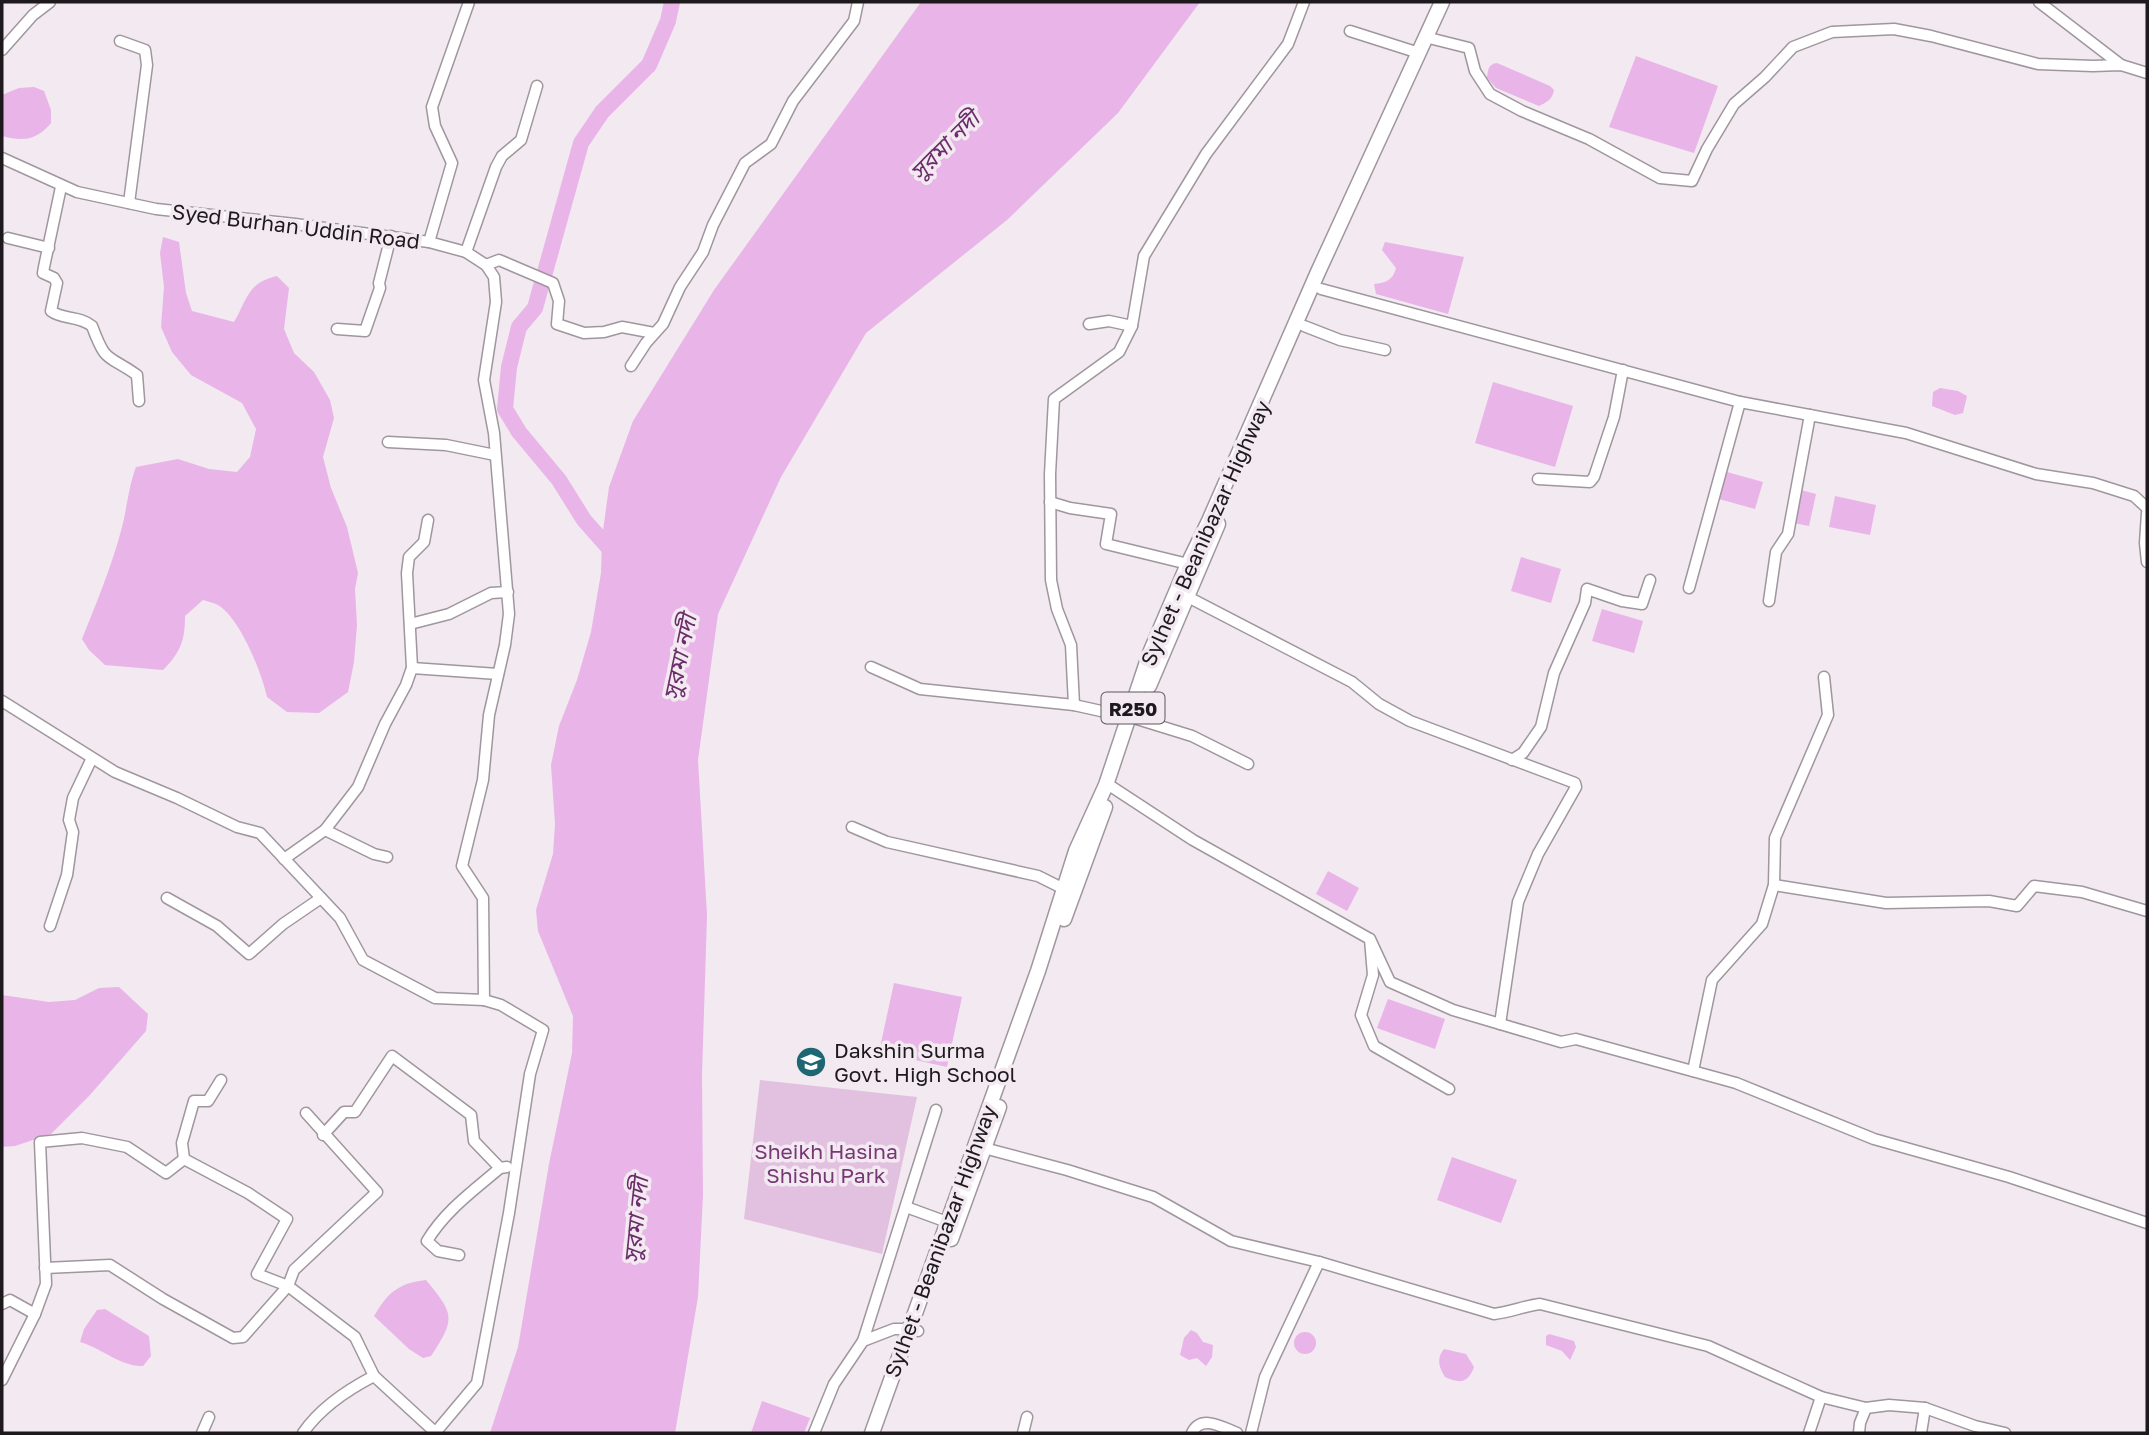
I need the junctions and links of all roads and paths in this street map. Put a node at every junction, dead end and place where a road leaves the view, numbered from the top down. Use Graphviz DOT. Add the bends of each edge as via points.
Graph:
graph roads {
  1 [pos="50,2"];
  2 [pos="469,2"];
  3 [pos="858,2"];
  4 [pos="1304,2"];
  5 [pos="1441,2"];
  6 [pos="1451,2"];
  7 [pos="2039,2"];
  8 [pos="1350,31"];
  9 [pos="1433,39"];
  10 [pos="120,41"];
  11 [pos="2,50"];
  12 [pos="1419,53"];
  13 [pos="2121,65"];
  14 [pos="2147,73"];
  15 [pos="537,86"];
  16 [pos="2,159"];
  17 [pos="61,187"];
  18 [pos="129,203"];
  19 [pos="391,236"];
  20 [pos="8,238"];
  21 [pos="429,242"];
  22 [pos="49,248"];
  23 [pos="466,252"];
  24 [pos="486,265"];
  25 [pos="1321,289"];
  26 [pos="1089,324"];
  27 [pos="1132,326"];
  28 [pos="1304,326"];
  29 [pos="337,329"];
  30 [pos="654,333"];
  31 [pos="1385,350"];
  32 [pos="631,366"];
  33 [pos="1623,370"];
  34 [pos="139,401"];
  35 [pos="1740,401"];
  36 [pos="1810,415"];
  37 [pos="388,442"];
  38 [pos="495,455"];
  39 [pos="1538,479"];
  40 [pos="1050,502"];
  41 [pos="2147,510"];
  42 [pos="428,520"];
  43 [pos="2147,562"];
  44 [pos="1188,564"];
  45 [pos="1194,578"];
  46 [pos="1650,580"];
  47 [pos="1689,588"];
  48 [pos="508,592"];
  49 [pos="1186,596"];
  50 [pos="1769,601"];
  51 [pos="410,624"];
  52 [pos="871,667"];
  53 [pos="412,668"];
  54 [pos="498,674"];
  55 [pos="1824,677"];
  56 [pos="2,701"];
  57 [pos="1074,705"];
  58 [pos="1134,718"];
  59 [pos="92,758"];
  60 [pos="1512,760"];
  61 [pos="1248,764"];
  62 [pos="1112,787"];
  63 [pos="852,827"];
  64 [pos="325,830"];
  65 [pos="387,857"];
  66 [pos="284,859"];
  67 [pos="1774,885"];
  68 [pos="1064,889"];
  69 [pos="167,898"];
  70 [pos="321,898"];
  71 [pos="2147,911"];
  72 [pos="50,926"];
  73 [pos="1370,939"];
  74 [pos="484,1000"];
  75 [pos="1500,1024"];
  76 [pos="1693,1071"];
  77 [pos="221,1080"];
  78 [pos="1449,1089"];
  79 [pos="936,1110"];
  80 [pos="306,1113"];
  81 [pos="323,1135"];
  82 [pos="984,1148"];
  83 [pos="184,1159"];
  84 [pos="516,1164"];
  85 [pos="500,1168"];
  86 [pos="906,1207"];
  87 [pos="947,1222"];
  88 [pos="2147,1223"];
  89 [pos="459,1255"];
  90 [pos="1319,1262"];
  91 [pos="45,1268"];
  92 [pos="288,1286"];
  93 [pos="2,1304"];
  94 [pos="35,1314"];
  95 [pos="914,1330"];
  96 [pos="863,1341"];
  97 [pos="373,1376"];
  98 [pos="2,1380"];
  99 [pos="1821,1397"];
  100 [pos="1866,1408"];
  101 [pos="1925,1408"];
  102 [pos="1027,1417"];
  103 [pos="209,1418"];
  104 [pos="878,1430"];
  105 [pos="202,1433"];
  106 [pos="303,1433"];
  107 [pos="435,1433"];
  108 [pos="814,1433"];
  109 [pos="1023,1433"];
  110 [pos="1192,1433"];
  111 [pos="1237,1433"];
  112 [pos="1251,1433"];
  113 [pos="1809,1433"];
  114 [pos="1859,1433"];
  115 [pos="1921,1433"];
  116 [pos="2005,1433"];
  1 -- 11 [label="street"];
  2 -- 21 [label="street, Syed Burhan Uddin Road" via="432,107 435,126 452,163"];
  3 -- 30 [label="street" via="854,21 793,101 771,144 745,163 703,252"];
  4 -- 27 [label="street" via="1288,44 1206,154 1144,256"];
  5 -- 12 [label="main road, Sylhet - Beanibazar Highway / R250"];
  6 -- 9 [label="main road, Sylhet - Beanibazar Highway / R250"];
  7 -- 13 [label="street"];
  8 -- 12 [label="street"];
  9 -- 13 [label="street" via="1469,48 1475,71 1490,94 1589,139 1660,178 1692,181 1734,104 1793,47 1832,32 1894,29 2038,64"];
  9 -- 25 [label="main road, Sylhet - Beanibazar Highway / R250"];
  10 -- 18 [label="street" via="145,50 147,65"];
  12 -- 44 [label="main road, Sylhet - Beanibazar Highway / R250"];
  13 -- 14 [label="street"];
  15 -- 23 [label="street" via="521,140 496,167"];
  16 -- 17 [label="street, Syed Burhan Uddin Road"];
  17 -- 18 [label="street, Syed Burhan Uddin Road"];
  17 -- 22 [label="street"];
  18 -- 19 [label="street, Syed Burhan Uddin Road"];
  19 -- 21 [label="street, Syed Burhan Uddin Road"];
  19 -- 29 [label="street" via="366,331"];
  20 -- 22 [label="street"];
  21 -- 23 [label="street"];
  22 -- 34 [label="street" via="43,273 57,283 51,311 92,326 108,358 137,375"];
  23 -- 24 [label="street"];
  24 -- 30 [label="street" via="499,260 553,283 559,301 557,324 584,333 622,327"];
  24 -- 38 [label="street" via="494,277 496,302 484,380"];
  25 -- 28 [label="main road, Sylhet - Beanibazar Highway / R250"];
  25 -- 33 [label="street"];
  26 -- 27 [label="street" via="1109,321"];
  27 -- 40 [label="street" via="1119,352 1054,399"];
  28 -- 31 [label="street"];
  28 -- 45 [label="main road, Sylhet - Beanibazar Highway / R250"];
  30 -- 32 [label="street"];
  33 -- 35 [label="street"];
  33 -- 39 [label="street" via="1594,477 1590,481"];
  35 -- 36 [label="street"];
  35 -- 47 [label="street"];
  36 -- 41 [label="street" via="1906,433 2036,474 2093,484 2134,496"];
  36 -- 50 [label="street" via="1791,522 1776,552"];
  37 -- 38 [label="street"];
  38 -- 48 [label="street"];
  40 -- 44 [label="street" via="1111,514 1106,544"];
  40 -- 57 [label="street" via="1051,580 1056,609 1071,645"];
  41 -- 43 [label="street"];
  42 -- 51 [label="street" via="424,542 409,557"];
  44 -- 45 [label="street"];
  44 -- 58 [label="main road, Sylhet - Beanibazar Highway / R250" via="1150,653"];
  45 -- 49 [label="main road, Sylhet - Beanibazar Highway / R250"];
  46 -- 60 [label="street" via="1642,604 1587,589 1586,603 1554,673 1541,727 1523,753"];
  48 -- 51 [label="street" via="491,593 449,614"];
  48 -- 54 [label="street" via="509,614"];
  49 -- 58 [label="main road, Sylhet - Beanibazar Highway / R250"];
  49 -- 60 [label="street" via="1352,682 1379,704 1410,720"];
  51 -- 53 [label="street"];
  52 -- 57 [label="street" via="920,688"];
  53 -- 54 [label="street"];
  53 -- 64 [label="street" via="358,787"];
  54 -- 74 [label="street" via="482,780 462,866 483,898"];
  55 -- 67 [label="street" via="1828,715 1775,838"];
  56 -- 59 [label="street"];
  57 -- 58 [label="street"];
  58 -- 61 [label="street" via="1192,736"];
  58 -- 62 [label="main road, Sylhet - Beanibazar Highway / R250"];
  58 -- 68 [label="main road, Sylhet - Beanibazar Highway / R250"];
  59 -- 66 [label="street" via="237,827 260,833"];
  59 -- 72 [label="street" via="73,797 67,875"];
  60 -- 75 [label="street" via="1571,780 1576,787 1538,854 1518,902"];
  62 -- 73 [label="street" via="1193,840"];
  62 -- 82 [label="main road, Sylhet - Beanibazar Highway / R250"];
  63 -- 68 [label="street" via="887,842 1038,876"];
  64 -- 65 [label="street"];
  64 -- 66 [label="street"];
  66 -- 70 [label="street"];
  67 -- 71 [label="street" via="1886,903 1989,901 2017,906 2034,886 2082,892"];
  67 -- 76 [label="street" via="1762,924 1712,980"];
  68 -- 87 [label="main road, Sylhet - Beanibazar Highway / R250"];
  69 -- 70 [label="street" via="217,926 249,954"];
  70 -- 74 [label="street" via="340,918 363,960 435,999"];
  73 -- 75 [label="street" via="1390,982 1453,1010"];
  73 -- 78 [label="street" via="1373,975 1361,1015 1374,1046"];
  74 -- 84 [label="street" via="543,1030 530,1074"];
  75 -- 76 [label="street"];
  76 -- 88 [label="street" via="1737,1083 1874,1139"];
  77 -- 83 [label="street" via="208,1101 194,1101 182,1143"];
  79 -- 86 [label="street"];
  80 -- 81 [label="street"];
  81 -- 85 [label="street" via="344,1112 355,1112 392,1056 471,1115 474,1141"];
  81 -- 92 [label="street" via="377,1192 294,1270"];
  82 -- 90 [label="street" via="1153,1197 1231,1241"];
  82 -- 95 [label="main road, Sylhet - Beanibazar Highway / R250"];
  83 -- 91 [label="street" via="166,1173 127,1147 82,1138 40,1142"];
  83 -- 92 [label="street" via="248,1192 287,1219 257,1274"];
  84 -- 85 [label="street"];
  84 -- 107 [label="street" via="477,1383"];
  85 -- 89 [label="street" via="450,1211 427,1241 438,1251"];
  86 -- 87 [label="street"];
  86 -- 96 [label="street"];
  87 -- 95 [label="main road, Sylhet - Beanibazar Highway / R250"];
  90 -- 99 [label="street" via="1494,1314 1540,1304 1708,1346"];
  90 -- 112 [label="street" via="1265,1377"];
  91 -- 92 [label="street" via="110,1265 233,1338 243,1337"];
  91 -- 94 [label="street" via="46,1284"];
  92 -- 97 [label="street" via="355,1337"];
  93 -- 94 [label="street" via="10,1300"];
  94 -- 98 [label="street"];
  95 -- 96 [label="street" via="894,1329"];
  95 -- 104 [label="main road, Sylhet - Beanibazar Highway / R250"];
  96 -- 108 [label="street" via="834,1384"];
  97 -- 106 [label="street" via="341,1396"];
  97 -- 107 [label="street"];
  99 -- 100 [label="street"];
  99 -- 113 [label="street"];
  100 -- 101 [label="street"];
  100 -- 114 [label="street"];
  101 -- 115 [label="street"];
  101 -- 116 [label="street"];
  102 -- 109 [label="street"];
  103 -- 105 [label="street"];
  110 -- 111 [label="street" via="1202,1423"];
}
